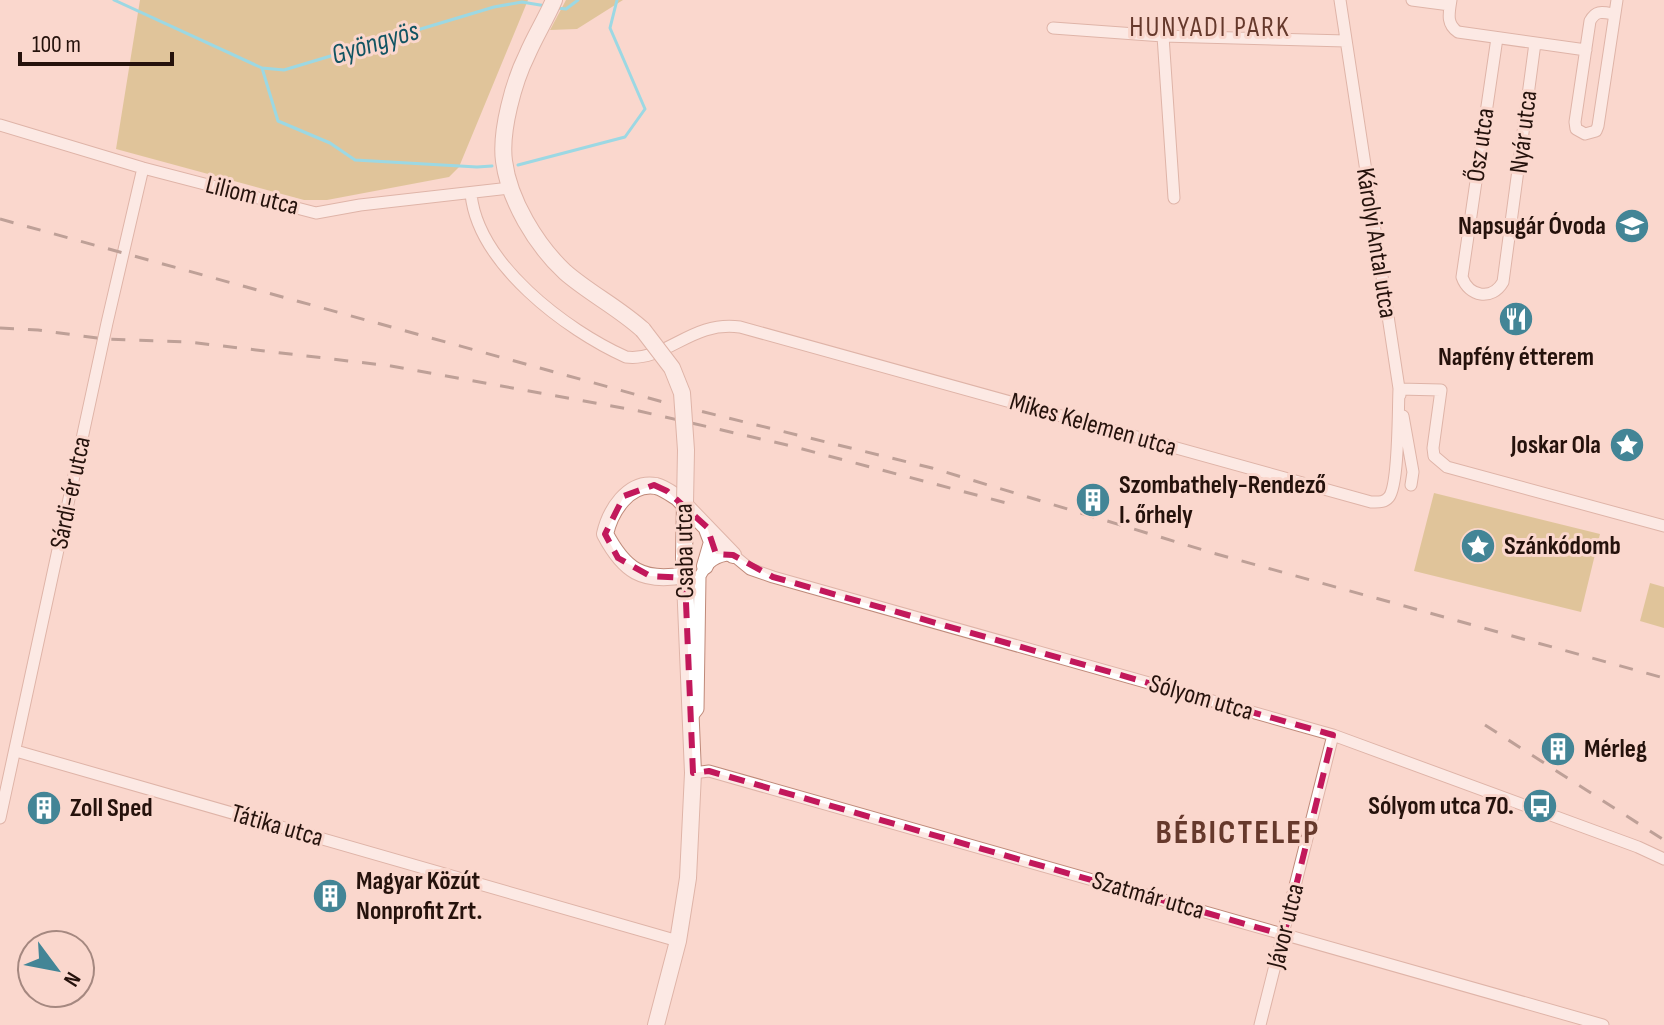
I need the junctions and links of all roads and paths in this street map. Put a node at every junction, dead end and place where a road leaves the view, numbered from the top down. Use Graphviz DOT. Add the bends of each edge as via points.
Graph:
graph roads {
  1 [pos="1340,0"];
  2 [pos="1412,0"];
  3 [pos="1617,0"];
  4 [pos="1451,3"];
  5 [pos="551,8"];
  6 [pos="1614,14"];
  7 [pos="1053,28"];
  8 [pos="1163,36"];
  9 [pos="1497,38"];
  10 [pos="1346,41"];
  11 [pos="1535,43"];
  12 [pos="1586,50"];
  13 [pos="0,125"];
  14 [pos="143,168"];
  15 [pos="510,188"];
  16 [pos="471,194"];
  17 [pos="1174,198"];
  18 [pos="1475,294"];
  19 [pos="1399,389"];
  20 [pos="1411,485"];
  21 [pos="1664,526"];
  22 [pos="707,527"];
  23 [pos="733,555"];
  24 [pos="705,566"];
  25 [pos="685,575"];
  26 [pos="691,719"];
  27 [pos="1333,735"];
  28 [pos="16,751"];
  29 [pos="693,773"];
  30 [pos="0,818"];
  31 [pos="1664,859"];
  32 [pos="1284,935"];
  33 [pos="678,941"];
  34 [pos="656,1025"];
  35 [pos="1260,1025"];
  36 [pos="1603,1025"];
  1 -- 10 [label="street, Károlyi Antal utca"];
  2 -- 4 [label="street"];
  3 -- 6 [label="street"];
  4 -- 9 [label="street" via="1452,28"];
  5 -- 15 [label="street" via="527,55 508,112 503,160"];
  6 -- 12 [label="street" via="1594,14"];
  6 -- 12 [label="street" via="1598,126 1591,134 1576,129"];
  7 -- 8 [label="street"];
  8 -- 10 [label="street"];
  8 -- 17 [label="street"];
  9 -- 11 [label="street"];
  9 -- 18 [label="street, Ősz utca" via="1462,277"];
  10 -- 19 [label="street, Károlyi Antal utca"];
  11 -- 12 [label="street"];
  11 -- 18 [label="street, Nyár utca" via="1503,282 1491,295"];
  13 -- 14 [label="street, Liliom utca"];
  14 -- 16 [label="street, Liliom utca" via="316,213"];
  14 -- 28 [label="street, Sárdi-ér utca"];
  15 -- 16 [label="street, Liliom utca"];
  15 -- 25 [label="street, Csaba utca, bridge" via="554,260 643,330 679,383 686,450"];
  16 -- 19 [label="street, Mikes Kelemen utca" via="485,235 532,294 566,323 626,357 651,355 706,328 740,327 1371,502 1390,496 1395,481"];
  19 -- 20 [label="street, Károlyi Antal utca"];
  19 -- 21 [label="street" via="1441,390 1433,448 1447,467"];
  22 -- 23 [label="street"];
  22 -- 24 [label="street" via="712,542"];
  22 -- 25 [label="street" via="678,498 654,485 624,496 615,507 605,534 618,558 650,576"];
  23 -- 24 [label="street, Csaba utca" via="718,556"];
  23 -- 27 [label="street, Sólyom utca" via="750,569 773,577"];
  24 -- 26 [label="street, Csaba utca" via="700,576 698,709"];
  25 -- 26 [label="street, Csaba utca"];
  26 -- 29 [label="street, Csaba utca"];
  27 -- 31 [label="street, Sólyom utca"];
  27 -- 32 [label="street, Jávor utca"];
  28 -- 30 [label="street, Sárdi-ér utca"];
  28 -- 33 [label="street, Tátika utca"];
  29 -- 32 [label="street, Szatmár utca" via="709,771"];
  29 -- 33 [label="street, Csaba utca" via="688,878"];
  32 -- 35 [label="street, Jávor utca"];
  32 -- 36 [label="street, Szatmár utca"];
  33 -- 34 [label="street, Csaba utca"];
}
